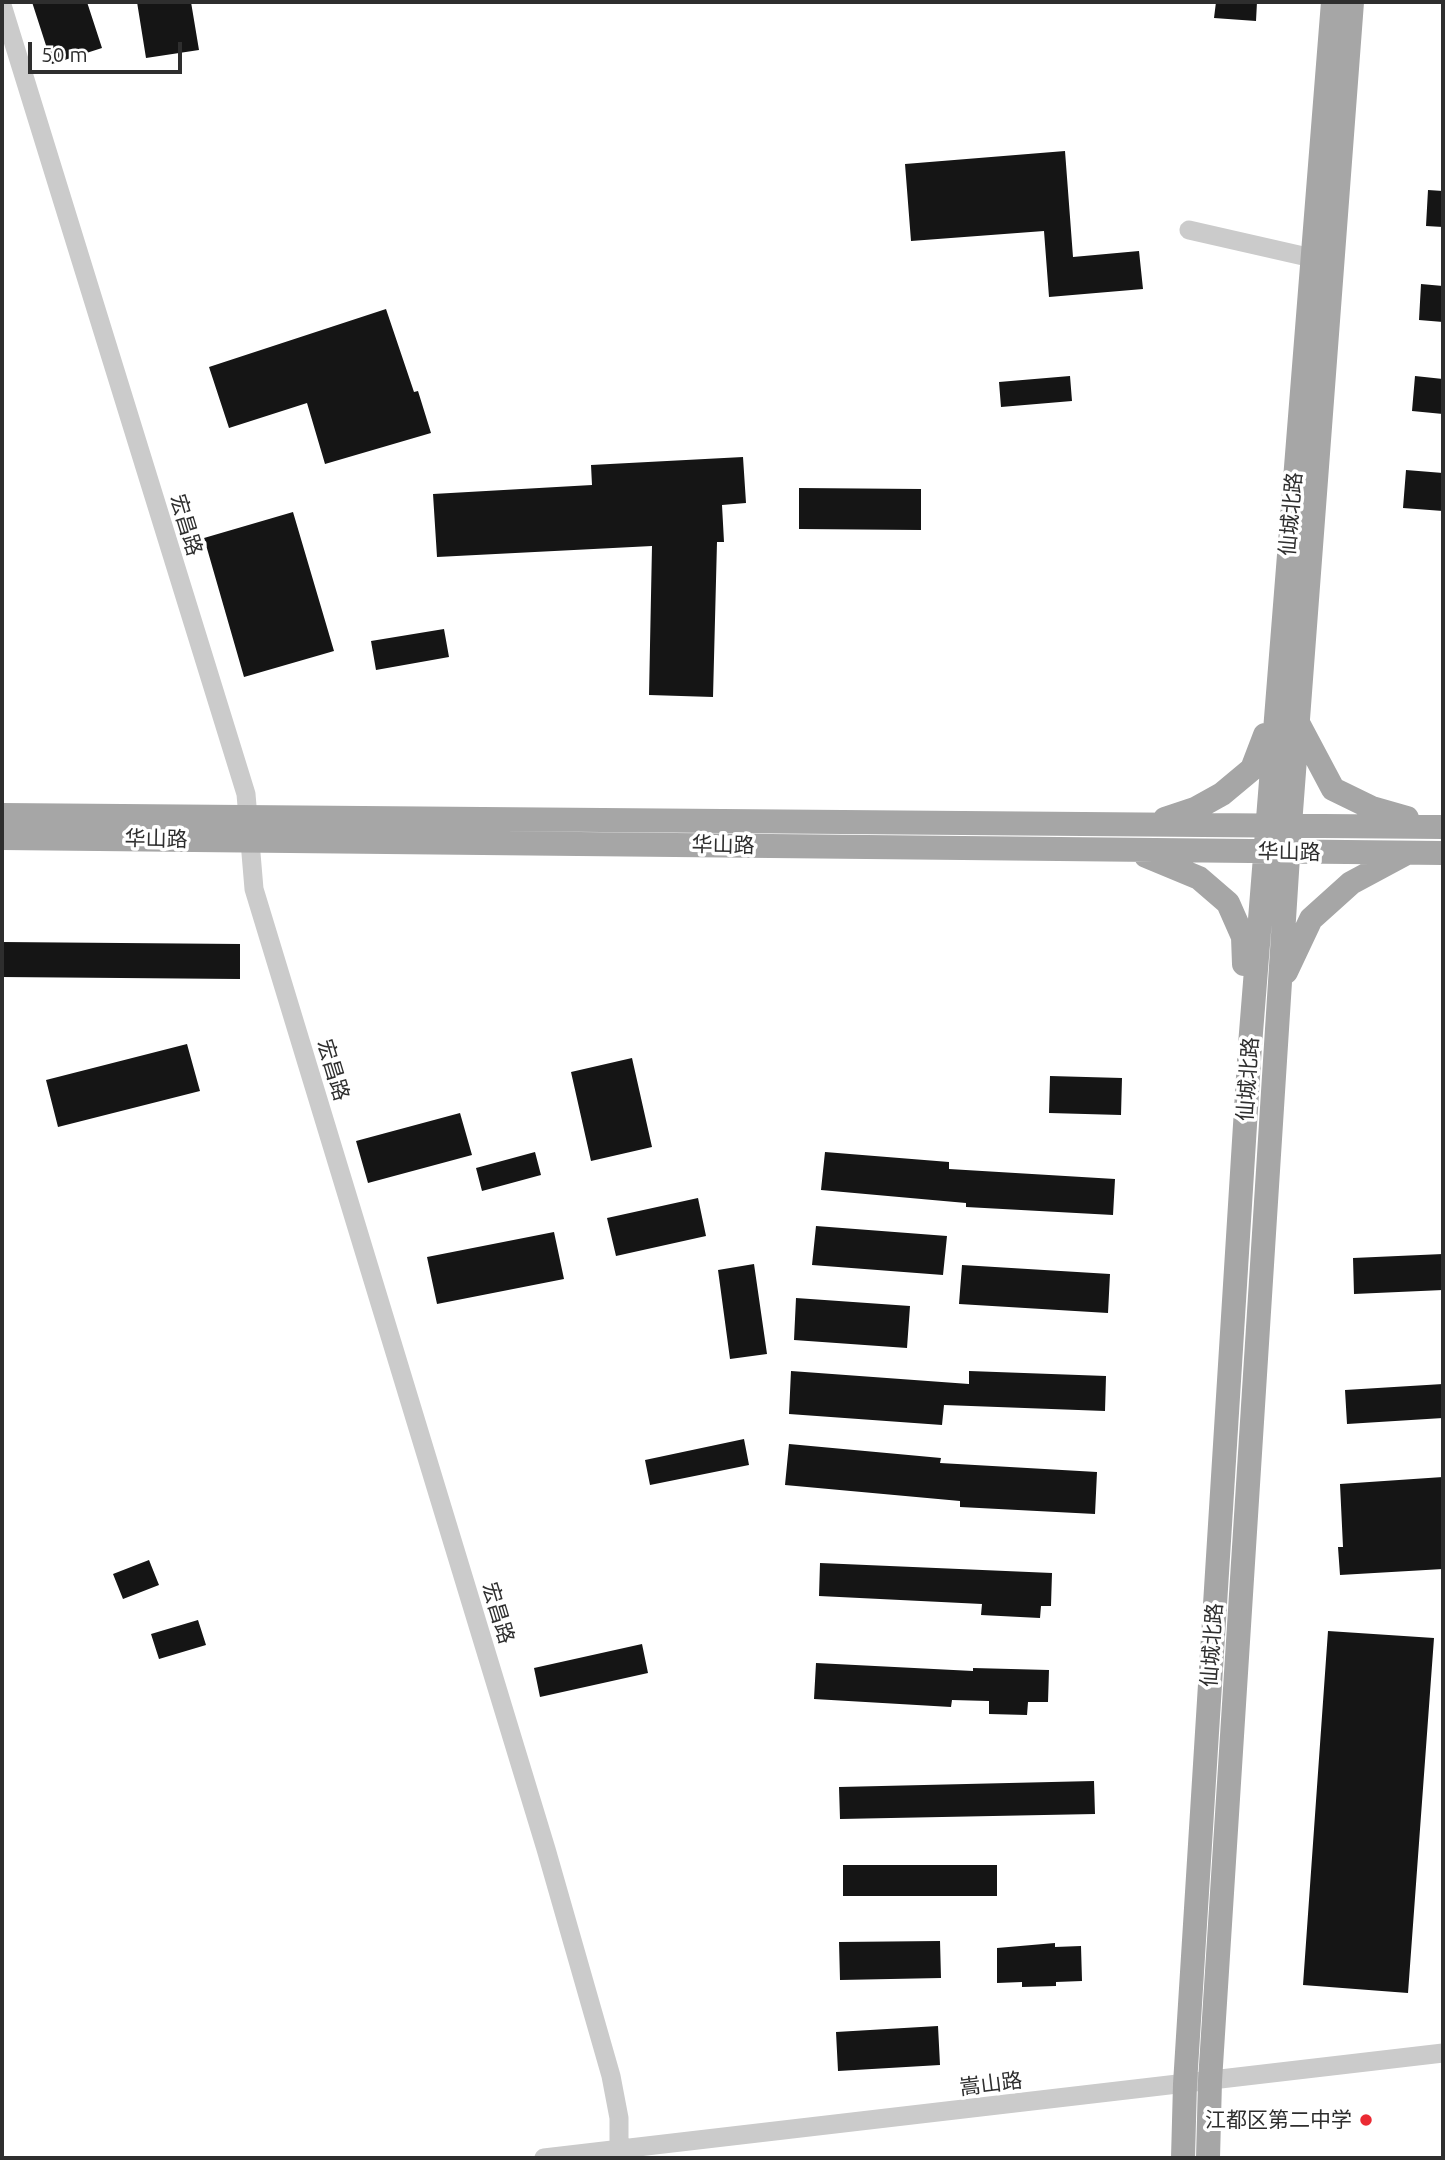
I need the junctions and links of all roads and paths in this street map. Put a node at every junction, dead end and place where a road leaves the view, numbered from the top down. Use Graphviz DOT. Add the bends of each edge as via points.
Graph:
graph roads {
  1 [pos="1332,2"];
  2 [pos="1352,2"];
  3 [pos="2,5"];
  4 [pos="1189,229"];
  5 [pos="1312,258"];
  6 [pos="1276,704"];
  7 [pos="1298,723"];
  8 [pos="2,815"];
  9 [pos="1150,825"];
  10 [pos="1265,825"];
  11 [pos="1290,825"];
  12 [pos="1439,827"];
  13 [pos="248,828"];
  14 [pos="2,838"];
  15 [pos="1133,850"];
  16 [pos="1276,852"];
  17 [pos="1407,853"];
  18 [pos="1443,853"];
  19 [pos="1280,985"];
  20 [pos="1250,1045"];
  21 [pos="1443,2053"];
  22 [pos="1209,2081"];
  23 [pos="1185,2084"];
  24 [pos="620,2150"];
  25 [pos="544,2158"];
  26 [pos="1183,2158"];
  27 [pos="1208,2158"];
  1 -- 5 [label="main road, 仙城北路"];
  2 -- 7 [label="main road, 仙城北路"];
  3 -- 13 [label="street, 宏昌路" via="242,781"];
  4 -- 5 [label="street"];
  5 -- 6 [label="main road, 仙城北路"];
  6 -- 9 [label="main road" via="1252,769 1195,809"];
  6 -- 10 [label="main road, 仙城北路"];
  7 -- 11 [label="main road, 仙城北路"];
  7 -- 12 [label="main road" via="1334,789 1372,808"];
  8 -- 13 [label="main road"];
  9 -- 10 [label="main road"];
  9 -- 13 [label="main road"];
  10 -- 11 [label="main road"];
  10 -- 16 [label="main road, 仙城北路"];
  11 -- 12 [label="main road"];
  11 -- 16 [label="main road, 仙城北路"];
  13 -- 14 [label="main road, 华山路"];
  13 -- 15 [label="main road, 华山路"];
  13 -- 24 [label="street, 宏昌路" via="254,889 611,2076"];
  15 -- 16 [label="main road, 华山路"];
  15 -- 20 [label="main road" via="1199,878 1228,903 1243,937"];
  16 -- 17 [label="main road, 华山路"];
  16 -- 19 [label="main road, 仙城北路"];
  16 -- 20 [label="main road, 仙城北路"];
  17 -- 18 [label="main road, 华山路"];
  17 -- 19 [label="main road" via="1351,883 1311,919"];
  19 -- 22 [label="main road, 仙城北路"];
  20 -- 23 [label="main road, 仙城北路"];
  21 -- 22 [label="street, 嵩山路"];
  22 -- 23 [label="street, 嵩山路"];
  22 -- 27 [label="main road, 仙城北路"];
  23 -- 24 [label="street, 嵩山路"];
  23 -- 26 [label="main road, 仙城北路"];
  24 -- 25 [label="street, 嵩山路"];
}
